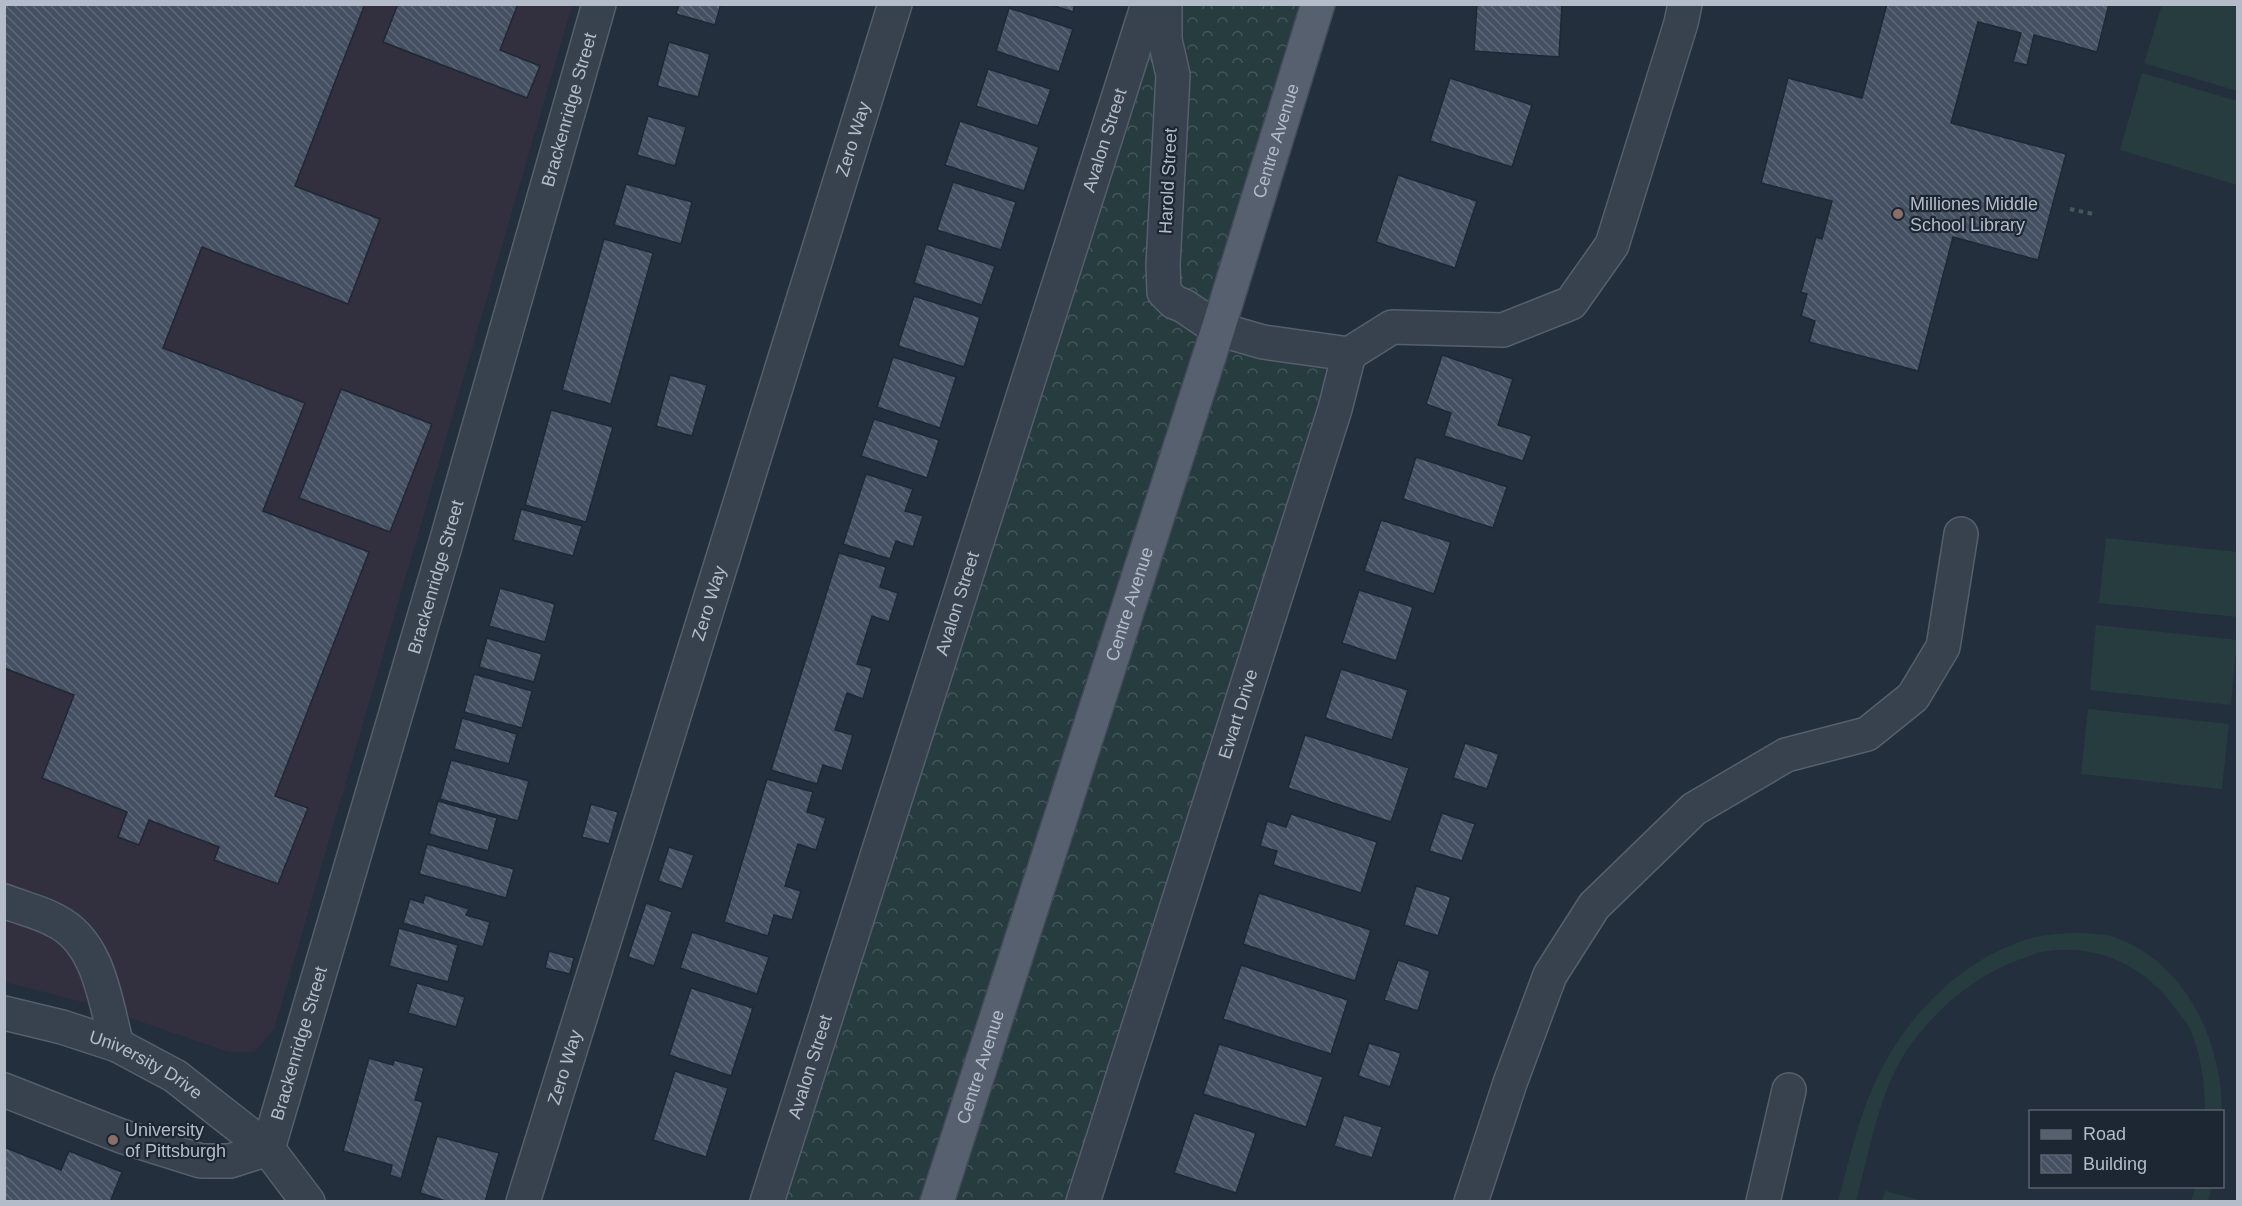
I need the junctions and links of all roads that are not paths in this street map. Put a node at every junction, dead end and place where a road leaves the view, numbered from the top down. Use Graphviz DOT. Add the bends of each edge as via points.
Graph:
graph roads {
  1 [pos="599,4"];
  2 [pos="895,4"];
  3 [pos="1148,4"];
  4 [pos="1165,4"];
  5 [pos="1318,4"];
  6 [pos="1685,4"];
  7 [pos="1218,329"];
  8 [pos="1349,354"];
  9 [pos="1960,534"];
  10 [pos="4,902"];
  11 [pos="4,1013"];
  12 [pos="117,1045"];
  13 [pos="4,1090"];
  14 [pos="1790,1090"];
  15 [pos="268,1149"];
  16 [pos="308,1202"];
  17 [pos="523,1202"];
  18 [pos="767,1202"];
  19 [pos="937,1202"];
  20 [pos="1083,1202"];
  21 [pos="1471,1202"];
  22 [pos="1763,1202"];
  1 -- 15 [label="street, Brackenridge Street"];
  2 -- 17 [label="street, Zero Way"];
  3 -- 18 [label="street, Avalon Street"];
  4 -- 7 [label="street, Harold Street" via="1165,39 1173,75 1164,292"];
  5 -- 7 [label="main road, Centre Avenue"];
  6 -- 8 [label="street" via="1612,245 1571,303 1503,330 1392,327"];
  7 -- 8 [label="street" via="1263,342"];
  7 -- 19 [label="main road, Centre Avenue"];
  8 -- 20 [label="street, Ewart Drive" via="1335,409"];
  9 -- 21 [label="street" via="1943,647 1913,697 1867,734 1786,756 1694,809 1594,906 1550,975"];
  10 -- 12 [label="street" via="57,921 81,939 95,966"];
  11 -- 12 [label="street, University Drive"];
  12 -- 15 [label="street, University Drive" via="175,1076"];
  13 -- 15 [label="street" via="121,1136 201,1161 231,1161"];
  14 -- 22 [label="street"];
  15 -- 16 [label="street, University Drive"];
}
